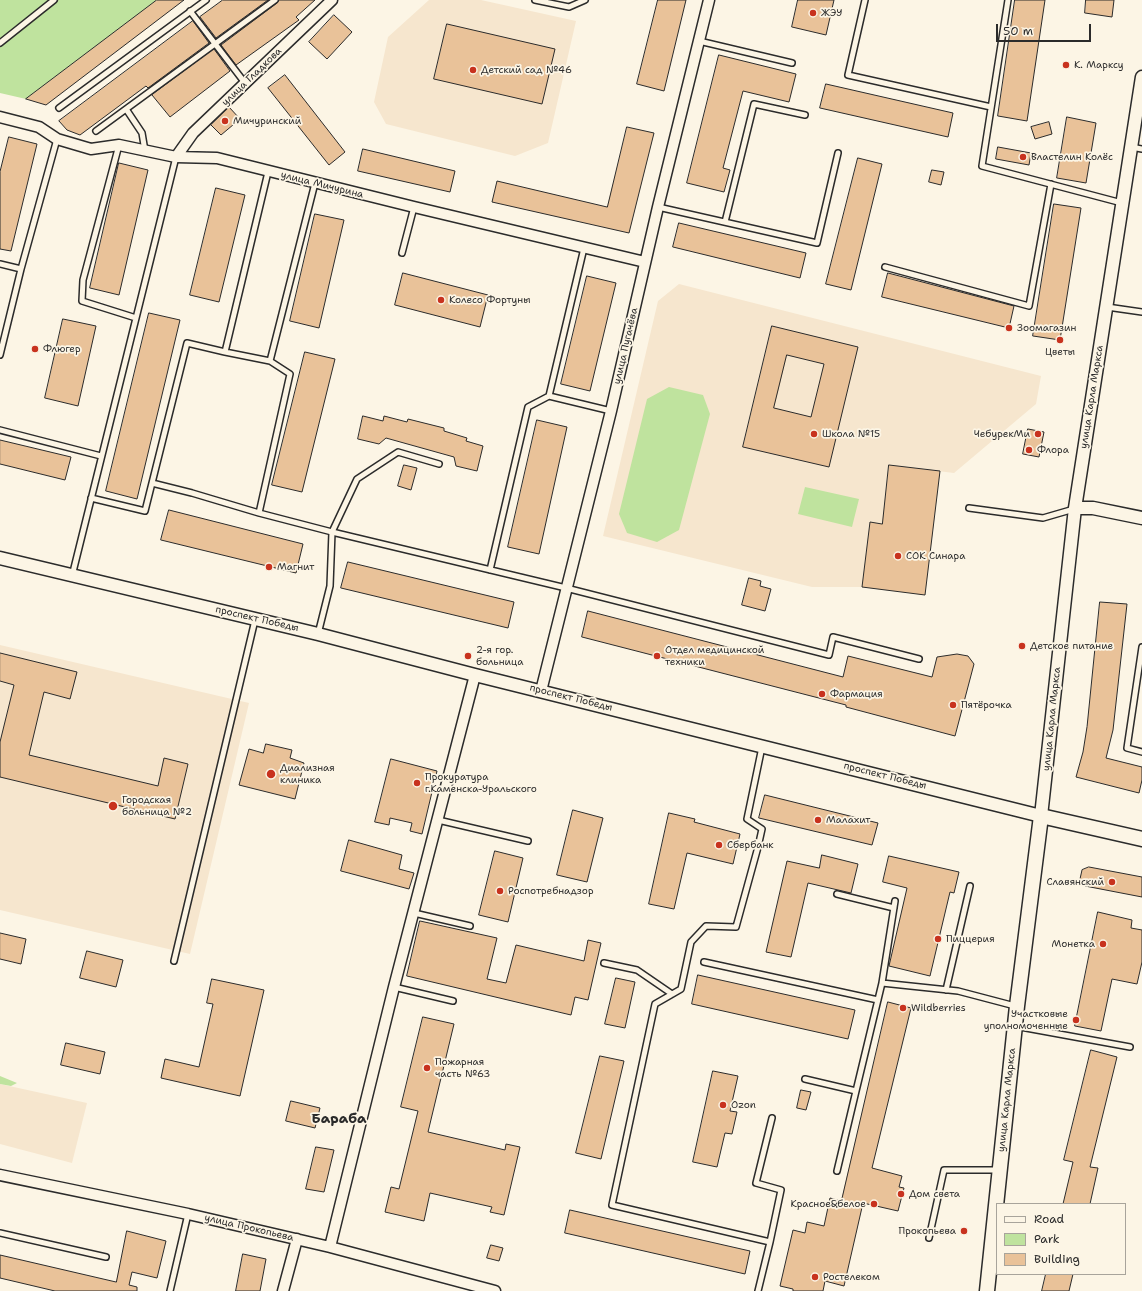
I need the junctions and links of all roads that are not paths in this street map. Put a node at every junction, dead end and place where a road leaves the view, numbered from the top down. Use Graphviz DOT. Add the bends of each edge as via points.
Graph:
graph roads {
  1 [pos="54,0"];
  2 [pos="206,0"];
  3 [pos="275,0"];
  4 [pos="332,0"];
  5 [pos="535,0"];
  6 [pos="585,0"];
  7 [pos="709,0"];
  8 [pos="865,0"];
  9 [pos="1008,0"];
  10 [pos="190,11"];
  11 [pos="699,41"];
  12 [pos="0,43"];
  13 [pos="214,44"];
  14 [pos="792,63"];
  15 [pos="1142,77"];
  16 [pos="244,83"];
  17 [pos="991,107"];
  18 [pos="59,108"];
  19 [pos="126,110"];
  20 [pos="805,115"];
  21 [pos="0,117"];
  22 [pos="96,132"];
  23 [pos="57,139"];
  24 [pos="119,145"];
  25 [pos="1136,148"];
  26 [pos="145,151"];
  27 [pos="838,153"];
  28 [pos="176,158"];
  29 [pos="268,172"];
  30 [pos="315,183"];
  31 [pos="1051,184"];
  32 [pos="1122,202"];
  33 [pos="658,206"];
  34 [pos="414,207"];
  35 [pos="725,222"];
  36 [pos="584,248"];
  37 [pos="402,254"];
  38 [pos="645,262"];
  39 [pos="0,264"];
  40 [pos="885,267"];
  41 [pos="21,269"];
  42 [pos="1106,306"];
  43 [pos="1142,312"];
  44 [pos="136,318"];
  45 [pos="225,352"];
  46 [pos="0,355"];
  47 [pos="270,361"];
  48 [pos="549,396"];
  49 [pos="611,411"];
  50 [pos="0,430"];
  51 [pos="101,456"];
  52 [pos="439,464"];
  53 [pos="152,483"];
  54 [pos="91,498"];
  55 [pos="969,508"];
  56 [pos="1074,508"];
  57 [pos="259,512"];
  58 [pos="1142,518"];
  59 [pos="332,532"];
  60 [pos="0,558"];
  61 [pos="490,570"];
  62 [pos="72,576"];
  63 [pos="566,588"];
  64 [pos="255,619"];
  65 [pos="318,634"];
  66 [pos="1142,647"];
  67 [pos="920,659"];
  68 [pos="475,675"];
  69 [pos="541,691"];
  70 [pos="762,745"];
  71 [pos="1142,752"];
  72 [pos="1041,816"];
  73 [pos="438,820"];
  74 [pos="1142,839"];
  75 [pos="528,841"];
  76 [pos="970,886"];
  77 [pos="837,894"];
  78 [pos="895,901"];
  79 [pos="894,908"];
  80 [pos="414,913"];
  81 [pos="470,926"];
  82 [pos="174,961"];
  83 [pos="704,962"];
  84 [pos="604,963"];
  85 [pos="882,983"];
  86 [pos="394,987"];
  87 [pos="946,990"];
  88 [pos="672,994"];
  89 [pos="878,1000"];
  90 [pos="453,1001"];
  91 [pos="1017,1006"];
  92 [pos="1015,1026"];
  93 [pos="1130,1047"];
  94 [pos="805,1079"];
  95 [pos="856,1091"];
  96 [pos="772,1118"];
  97 [pos="1000,1170"];
  98 [pos="837,1171"];
  99 [pos="0,1176"];
  100 [pos="996,1203"];
  101 [pos="996,1207"];
  102 [pos="188,1214"];
  103 [pos="0,1233"];
  104 [pos="929,1238"];
  105 [pos="297,1239"];
  106 [pos="770,1242"];
  107 [pos="330,1247"];
  108 [pos="106,1257"];
  109 [pos="170,1291"];
  110 [pos="283,1291"];
  111 [pos="495,1291"];
  112 [pos="758,1291"];
  113 [pos="987,1291"];
  1 -- 12 [label="lane"];
  2 -- 10 [label="lane"];
  3 -- 13 [label="lane"];
  4 -- 16 [label="street, улица Гладкова"];
  5 -- 6 [label="lane" via="568,7"];
  7 -- 11 [label="street, улица Пугачёва"];
  8 -- 17 [label="lane" via="848,75"];
  9 -- 17 [label="lane"];
  10 -- 13 [label="lane"];
  10 -- 18 [label="lane"];
  11 -- 14 [label="lane"];
  11 -- 33 [label="street, улица Пугачёва"];
  13 -- 16 [label="lane"];
  13 -- 19 [label="lane"];
  15 -- 25 [label="street, улица Карла Маркса"];
  16 -- 28 [label="street, улица Гладкова" via="192,133"];
  17 -- 31 [label="lane" via="982,166"];
  19 -- 22 [label="lane"];
  19 -- 26 [label="lane" via="142,133"];
  20 -- 35 [label="lane" via="754,104"];
  21 -- 23 [label="street, улица Мичурина" via="39,127"];
  23 -- 24 [label="street, улица Мичурина" via="92,149"];
  23 -- 41 [label="lane"];
  24 -- 26 [label="street, улица Мичурина"];
  24 -- 44 [label="lane" via="83,280 82,301"];
  25 -- 32 [label="street, улица Карла Маркса"];
  26 -- 28 [label="street, улица Мичурина"];
  27 -- 35 [label="lane" via="817,243"];
  28 -- 29 [label="street, улица Мичурина" via="217,158"];
  28 -- 44 [label="lane"];
  29 -- 30 [label="street, улица Мичурина"];
  29 -- 45 [label="lane"];
  30 -- 34 [label="street, улица Мичурина"];
  30 -- 47 [label="lane"];
  31 -- 32 [label="lane"];
  31 -- 40 [label="lane" via="1029,306"];
  32 -- 42 [label="street, улица Карла Маркса"];
  33 -- 35 [label="lane"];
  33 -- 38 [label="street, улица Пугачёва"];
  34 -- 36 [label="street, улица Мичурина"];
  34 -- 37 [label="lane"];
  36 -- 38 [label="street, улица Мичурина"];
  36 -- 48 [label="lane"];
  38 -- 49 [label="street, улица Пугачёва"];
  39 -- 41 [label="lane"];
  41 -- 46 [label="lane"];
  42 -- 43 [label="lane"];
  42 -- 56 [label="street, улица Карла Маркса"];
  44 -- 51 [label="lane"];
  45 -- 47 [label="lane"];
  45 -- 53 [label="lane" via="187,343"];
  47 -- 57 [label="lane" via="290,374"];
  48 -- 49 [label="lane"];
  48 -- 61 [label="lane" via="528,407"];
  49 -- 63 [label="street, улица Пугачёва"];
  50 -- 51 [label="lane"];
  51 -- 54 [label="lane"];
  52 -- 59 [label="lane" via="398,452 357,479"];
  53 -- 54 [label="lane" via="145,511"];
  53 -- 57 [label="lane"];
  54 -- 62 [label="lane"];
  55 -- 56 [label="lane" via="1043,518"];
  56 -- 58 [label="street" via="1093,508"];
  56 -- 72 [label="street, улица Карла Маркса"];
  57 -- 59 [label="lane"];
  59 -- 61 [label="lane"];
  59 -- 65 [label="lane" via="330,586"];
  60 -- 62 [label="street, проспект Победы"];
  61 -- 63 [label="lane"];
  62 -- 64 [label="street, проспект Победы"];
  63 -- 67 [label="lane" via="829,655 833,637"];
  63 -- 69 [label="street, улица Пугачёва"];
  64 -- 65 [label="street, проспект Победы"];
  64 -- 82 [label="lane"];
  65 -- 68 [label="street, проспект Победы"];
  66 -- 71 [label="lane" via="1126,748"];
  68 -- 69 [label="street, проспект Победы"];
  68 -- 73 [label="street"];
  69 -- 70 [label="street, проспект Победы"];
  70 -- 72 [label="street, проспект Победы"];
  70 -- 88 [label="lane" via="747,819 762,829 736,927 706,926 691,942 681,989"];
  72 -- 74 [label="main road, проспект Победы"];
  72 -- 91 [label="main road, улица Карла Маркса"];
  73 -- 75 [label="lane"];
  73 -- 80 [label="street"];
  76 -- 87 [label="lane"];
  77 -- 79 [label="lane"];
  78 -- 79 [label="lane"];
  79 -- 85 [label="lane"];
  80 -- 81 [label="lane"];
  80 -- 86 [label="street"];
  83 -- 89 [label="lane"];
  84 -- 88 [label="lane" via="637,970"];
  85 -- 87 [label="lane"];
  85 -- 89 [label="lane"];
  86 -- 90 [label="lane"];
  86 -- 107 [label="street"];
  87 -- 91 [label="lane"];
  88 -- 106 [label="lane" via="655,1004 612,1205"];
  89 -- 95 [label="lane"];
  91 -- 92 [label="main road, улица Карла Маркса"];
  92 -- 93 [label="lane"];
  92 -- 97 [label="main road, улица Карла Маркса"];
  94 -- 95 [label="lane"];
  95 -- 98 [label="lane"];
  96 -- 106 [label="lane" via="756,1183 781,1190"];
  97 -- 100 [label="main road, улица Карла Маркса"];
  97 -- 104 [label="lane" via="944,1170"];
  99 -- 102 [label="street, улица Прокопьева"];
  101 -- 113 [label="main road, улица Карла Маркса"];
  102 -- 105 [label="street, улица Прокопьева"];
  102 -- 109 [label="lane"];
  103 -- 108 [label="lane"];
  105 -- 107 [label="street, улица Прокопьева"];
  105 -- 110 [label="street"];
  106 -- 112 [label="lane"];
  107 -- 111 [label="street, улица Прокопьева"];
}
